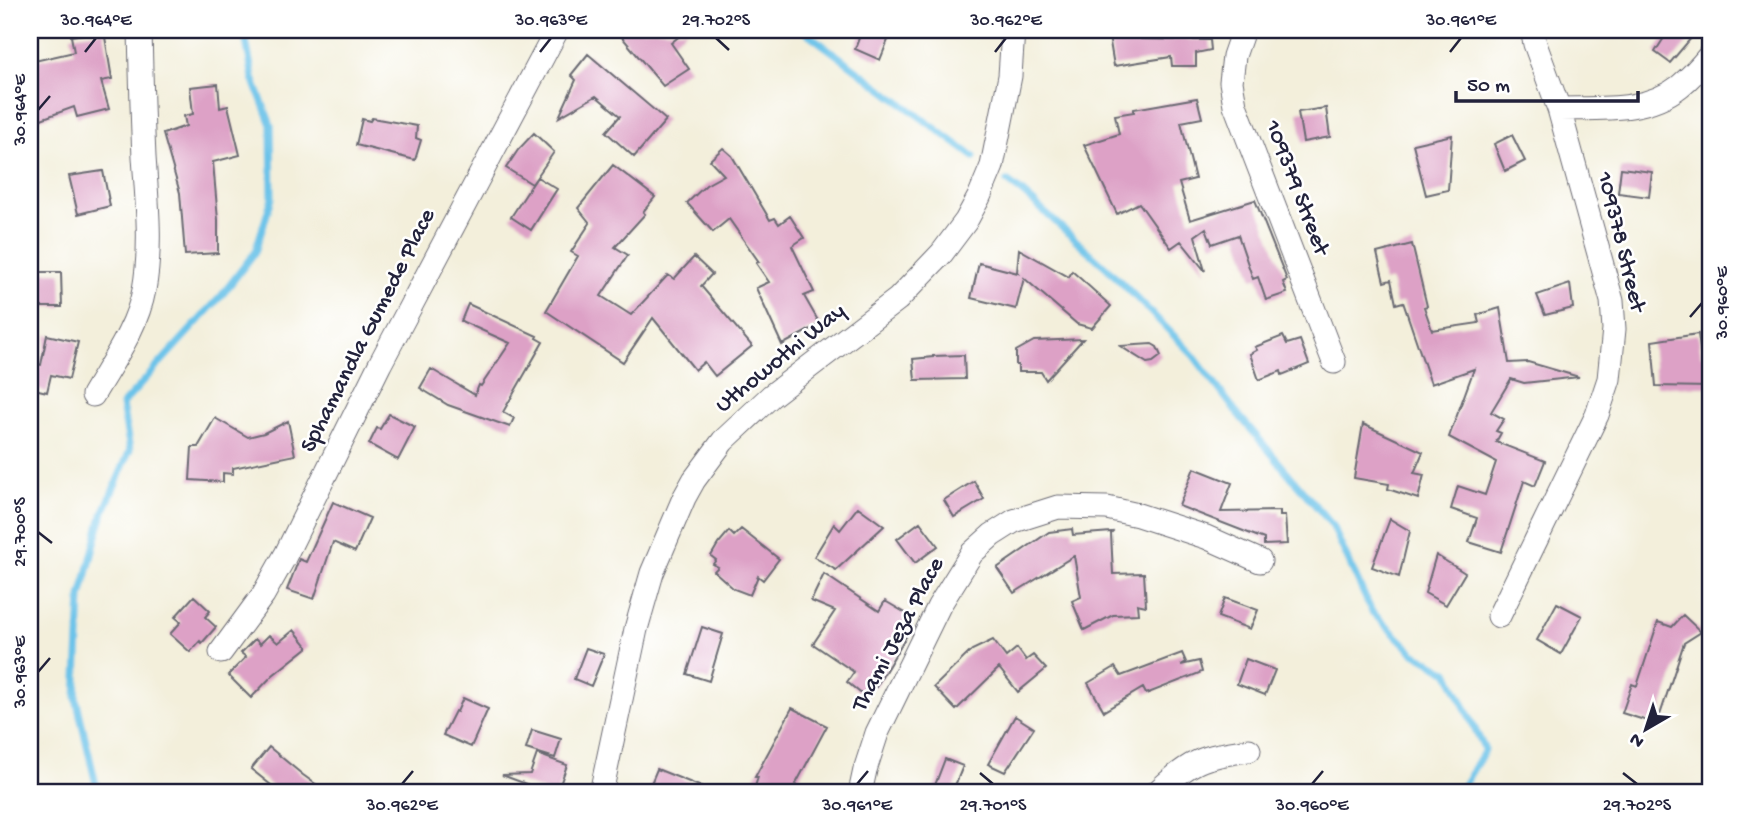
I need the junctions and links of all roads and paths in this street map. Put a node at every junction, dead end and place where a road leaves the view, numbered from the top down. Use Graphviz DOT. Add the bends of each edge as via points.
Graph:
graph roads {
  1 [pos="140,30"];
  2 [pos="557,30"];
  3 [pos="1013,30"];
  4 [pos="1242,30"];
  5 [pos="1532,30"];
  6 [pos="1710,55"];
  7 [pos="1559,109"];
  8 [pos="1334,362"];
  9 [pos="93,395"];
  10 [pos="1260,561"];
  11 [pos="1499,616"];
  12 [pos="221,652"];
  13 [pos="1249,750"];
  14 [pos="601,793"];
  15 [pos="860,793"];
  16 [pos="1156,793"];
  1 -- 9 [label="street" via="148,258 144,292 131,329"];
  2 -- 12 [label="street, Sphamandla Gumede Place" via="380,364 285,556"];
  3 -- 14 [label="street, Uthowothi Way" via="1010,76 992,166 966,221 898,299 771,396 723,441 684,498 652,573 636,629"];
  4 -- 8 [label="street, 109379 Street" via="1231,82 1235,105"];
  5 -- 7 [label="street, 109378 Street"];
  6 -- 7 [label="street" via="1678,88 1642,104"];
  7 -- 11 [label="street, 109378 Street" via="1612,301 1613,349 1597,415"];
  10 -- 15 [label="street, Thami Jeza Place" via="1206,537 1107,508 1058,507 1014,521 972,553 939,606 877,733"];
  13 -- 16 [label="street" via="1201,759"];
}
